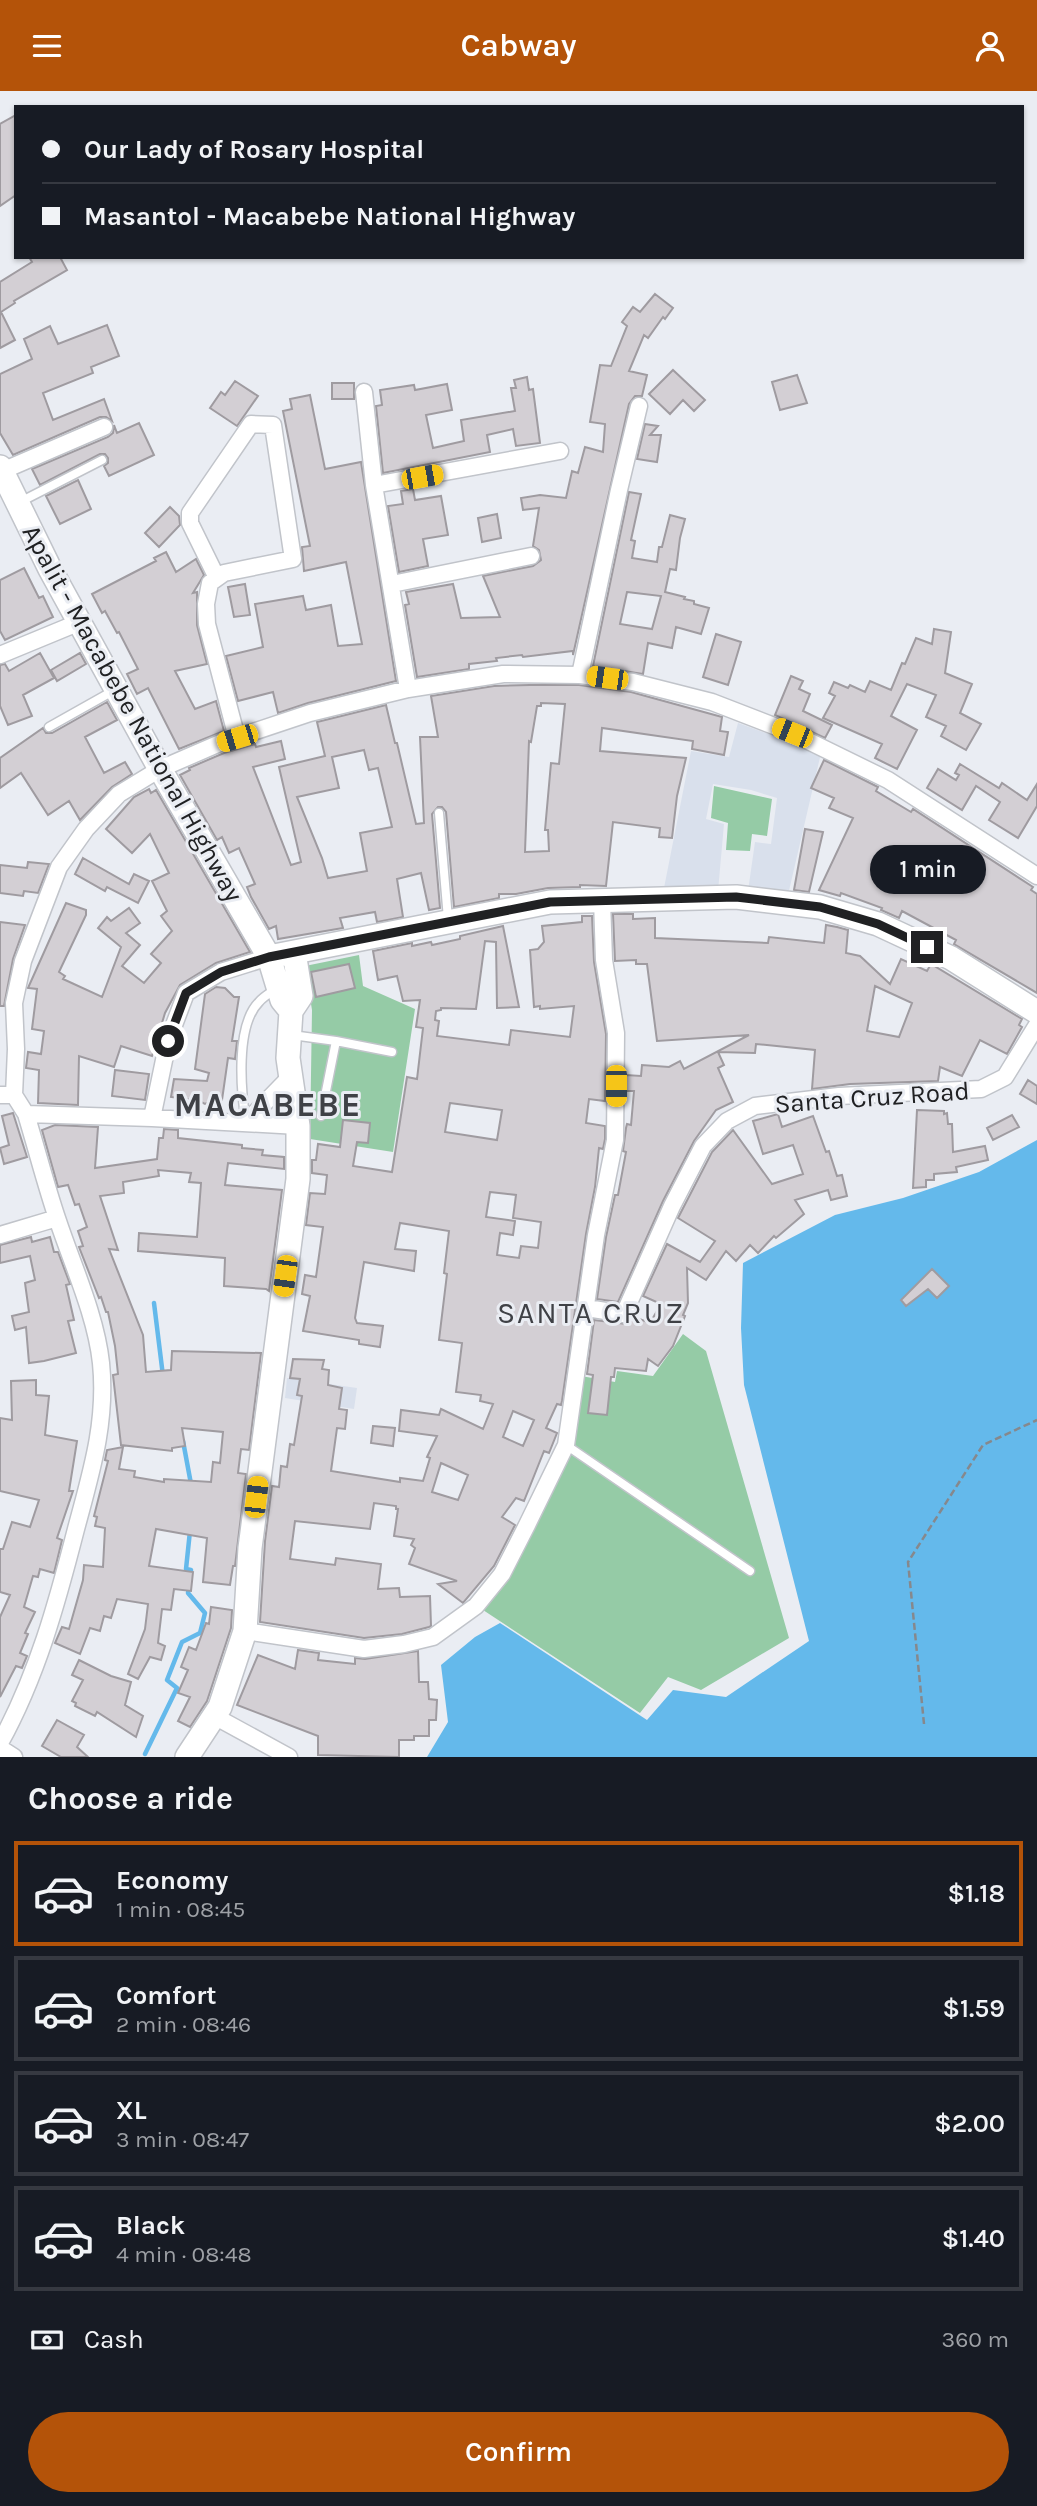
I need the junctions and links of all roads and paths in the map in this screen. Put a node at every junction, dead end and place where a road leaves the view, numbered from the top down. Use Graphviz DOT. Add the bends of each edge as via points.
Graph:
graph roads {
  1 [pos="364,392"];
  2 [pos="639,406"];
  3 [pos="104,427"];
  4 [pos="560,451"];
  5 [pos="102,460"];
  6 [pos="1,469"];
  7 [pos="374,485"];
  8 [pos="17,504"];
  9 [pos="531,557"];
  10 [pos="217,578"];
  11 [pos="392,584"];
  12 [pos="80,622"];
  13 [pos="0,655"];
  14 [pos="580,675"];
  15 [pos="117,689"];
  16 [pos="408,689"];
  17 [pos="49,727"];
  18 [pos="237,738"];
  19 [pos="160,769"];
  20 [pos="439,813"];
  21 [pos="1037,876"];
  22 [pos="602,900"];
  23 [pos="449,922"];
  24 [pos="294,952"];
  25 [pos="269,957"];
  26 [pos="278,987"];
  27 [pos="291,1011"];
  28 [pos="1037,1012"];
  29 [pos="1037,1025"];
  30 [pos="289,1034"];
  31 [pos="336,1041"];
  32 [pos="392,1052"];
  33 [pos="289,1078"];
  34 [pos="7,1095"];
  35 [pos="26,1114"];
  36 [pos="321,1116"];
  37 [pos="152,1118"];
  38 [pos="247,1123"];
  39 [pos="298,1126"];
  40 [pos="57,1218"];
  41 [pos="0,1235"];
  42 [pos="587,1308"];
  43 [pos="1037,1420"];
  44 [pos="566,1445"];
  45 [pos="750,1571"];
  46 [pos="245,1631"];
  47 [pos="214,1716"];
  48 [pos="924,1724"];
  49 [pos="0,1746"];
  50 [pos="14,1757"];
  51 [pos="187,1757"];
  52 [pos="289,1757"];
  1 -- 7 [label="street"];
  2 -- 14 [label="street"];
  3 -- 6 [label="street"];
  4 -- 7 [label="street"];
  5 -- 8 [label="lane"];
  6 -- 8 [label="main road, Apalit - Macabebe National Highway"];
  7 -- 11 [label="street"];
  8 -- 12 [label="main road, Apalit - Macabebe National Highway"];
  9 -- 11 [label="street"];
  10 -- 10 [label="street" via="293,559 273,425 251,424 190,513 190,523"];
  10 -- 18 [label="street" via="208,593 207,624"];
  11 -- 16 [label="street"];
  12 -- 13 [label="street"];
  12 -- 15 [label="main road, Apalit - Macabebe National Highway"];
  14 -- 16 [label="street" via="503,674"];
  14 -- 21 [label="street" via="633,682 712,702 792,733 888,780"];
  15 -- 17 [label="lane"];
  15 -- 19 [label="main road, Apalit - Macabebe National Highway"];
  16 -- 18 [label="street" via="310,713"];
  18 -- 19 [label="street"];
  19 -- 25 [label="main road, Apalit - Macabebe National Highway"];
  19 -- 34 [label="street" via="119,794 58,867 23,961 14,1003 16,1049"];
  20 -- 23 [label="lane"];
  22 -- 23 [label="main road" via="550,902"];
  22 -- 28 [label="main road" via="736,897 820,907 878,924 951,958"];
  22 -- 42 [label="street" via="604,960 616,1033 615,1140"];
  23 -- 24 [label="main road"];
  24 -- 25 [label="main road"];
  24 -- 27 [label="main road" via="301,996"];
  25 -- 26 [label="main road, Apalit - Macabebe National Highway"];
  25 -- 37 [label="street" via="221,972 186,993 168,1041"];
  26 -- 27 [label="main road, Apalit - Macabebe National Highway"];
  26 -- 38 [label="lane" via="257,1003 246,1025 242,1100"];
  27 -- 30 [label="main road"];
  29 -- 42 [label="street, Santa Cruz Road" via="1005,1077 981,1089 839,1096 755,1106 727,1121 702,1146 624,1314"];
  30 -- 31 [label="lane"];
  30 -- 33 [label="main road"];
  31 -- 32 [label="lane"];
  31 -- 36 [label="lane"];
  33 -- 38 [label="street"];
  33 -- 39 [label="main road"];
  34 -- 35 [label="street"];
  35 -- 37 [label="street"];
  35 -- 40 [label="street"];
  37 -- 38 [label="street"];
  38 -- 39 [label="street"];
  39 -- 46 [label="main road" via="298,1179 250,1548"];
  40 -- 41 [label="street"];
  40 -- 49 [label="street" via="101,1361 102,1417 45,1641"];
  42 -- 44 [label="street"];
  43 -- 48 [label="path" via="983,1445 908,1562"];
  44 -- 45 [label="lane"];
  44 -- 46 [label="street" via="502,1574 476,1606 433,1637 364,1649"];
  46 -- 47 [label="main road"];
  47 -- 51 [label="main road"];
  47 -- 52 [label="street"];
  49 -- 50 [label="street"];
}
